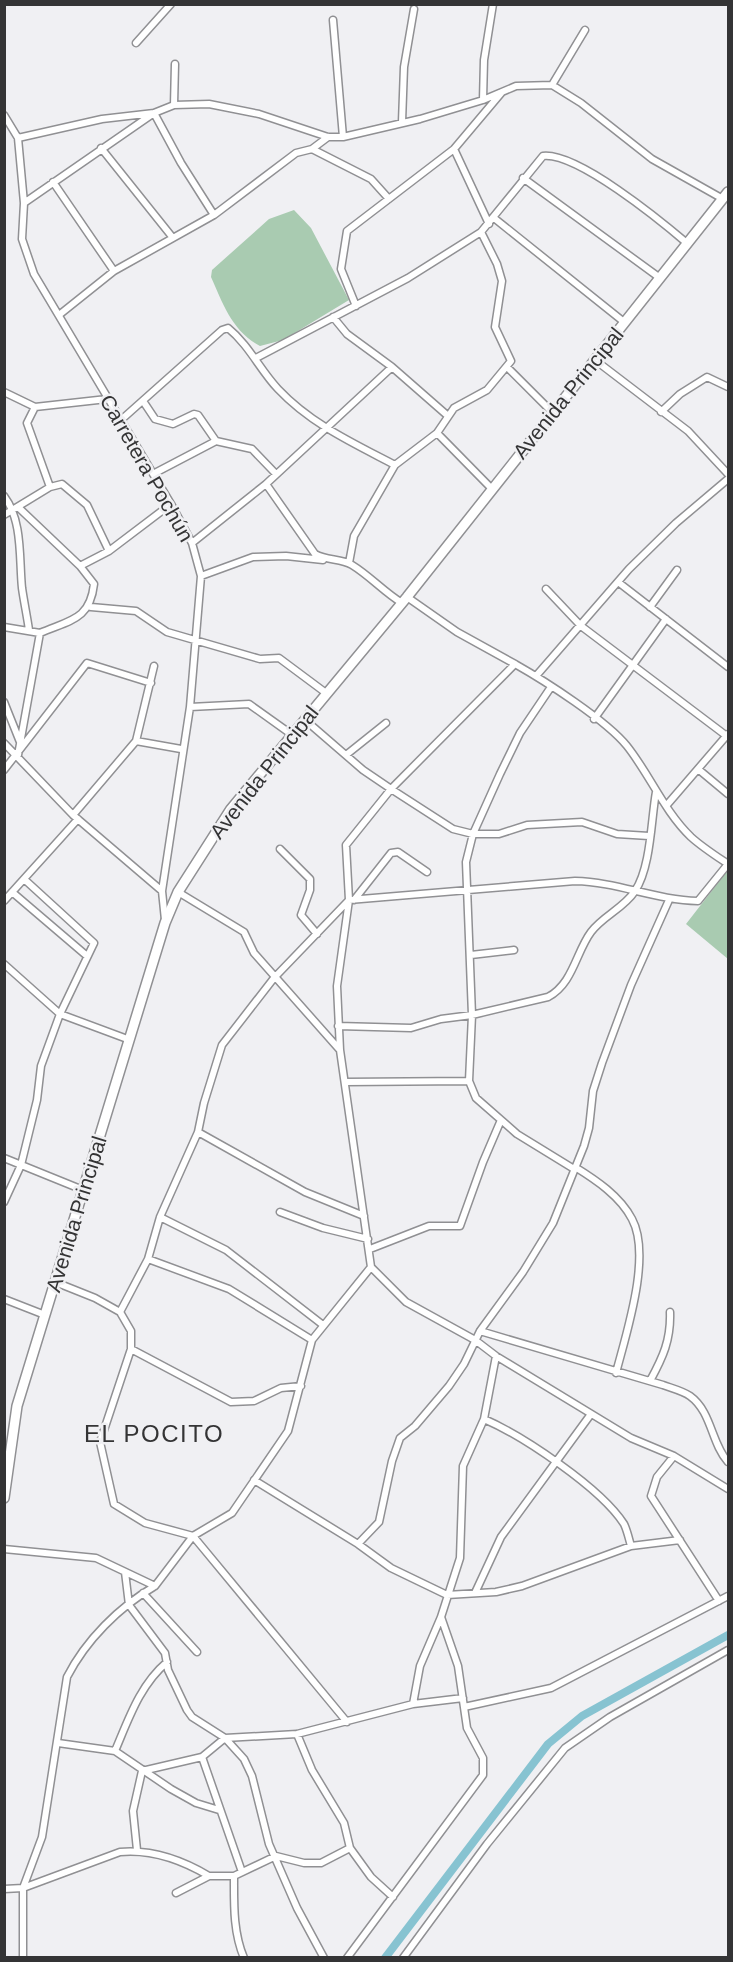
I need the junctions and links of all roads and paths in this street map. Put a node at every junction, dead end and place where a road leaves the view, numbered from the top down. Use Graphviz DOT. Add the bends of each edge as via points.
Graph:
graph roads {
  1 [pos="171,4"];
  2 [pos="493,4"];
  3 [pos="414,9"];
  4 [pos="333,20"];
  5 [pos="585,30"];
  6 [pos="136,43"];
  7 [pos="175,64"];
  8 [pos="552,86"];
  9 [pos="503,92"];
  10 [pos="483,100"];
  11 [pos="174,105"];
  12 [pos="154,113"];
  13 [pos="4,115"];
  14 [pos="402,122"];
  15 [pos="328,137"];
  16 [pos="343,137"];
  17 [pos="18,138"];
  18 [pos="101,148"];
  19 [pos="312,149"];
  20 [pos="454,149"];
  21 [pos="522,178"];
  22 [pos="53,182"];
  23 [pos="726,195"];
  24 [pos="389,199"];
  25 [pos="24,203"];
  26 [pos="214,215"];
  27 [pos="494,218"];
  28 [pos="489,224"];
  29 [pos="481,232"];
  30 [pos="173,238"];
  31 [pos="688,244"];
  32 [pos="114,271"];
  33 [pos="660,278"];
  34 [pos="356,306"];
  35 [pos="59,315"];
  36 [pos="333,317"];
  37 [pos="624,322"];
  38 [pos="256,358"];
  39 [pos="595,360"];
  40 [pos="392,367"];
  41 [pos="507,367"];
  42 [pos="729,387"];
  43 [pos="4,392"];
  44 [pos="107,399"];
  45 [pos="143,401"];
  46 [pos="35,407"];
  47 [pos="552,412"];
  48 [pos="661,412"];
  49 [pos="448,416"];
  50 [pos="121,420"];
  51 [pos="325,429"];
  52 [pos="437,433"];
  53 [pos="216,441"];
  54 [pos="395,465"];
  55 [pos="153,474"];
  56 [pos="276,474"];
  57 [pos="729,474"];
  58 [pos="729,479"];
  59 [pos="266,484"];
  60 [pos="50,487"];
  61 [pos="492,489"];
  62 [pos="4,496"];
  63 [pos="171,504"];
  64 [pos="15,509"];
  65 [pos="4,515"];
  66 [pos="192,543"];
  67 [pos="109,551"];
  68 [pos="325,560"];
  69 [pos="349,563"];
  70 [pos="80,566"];
  71 [pos="677,570"];
  72 [pos="201,576"];
  73 [pos="618,582"];
  74 [pos="546,590"];
  75 [pos="405,600"];
  76 [pos="90,607"];
  77 [pos="650,607"];
  78 [pos="666,619"];
  79 [pos="581,626"];
  80 [pos="4,627"];
  81 [pos="29,630"];
  82 [pos="40,633"];
  83 [pos="198,639"];
  84 [pos="515,664"];
  85 [pos="634,665"];
  86 [pos="154,666"];
  87 [pos="729,668"];
  88 [pos="536,676"];
  89 [pos="151,683"];
  90 [pos="551,687"];
  91 [pos="326,693"];
  92 [pos="4,702"];
  93 [pos="190,706"];
  94 [pos="594,718"];
  95 [pos="304,719"];
  96 [pos="386,723"];
  97 [pos="291,734"];
  98 [pos="728,736"];
  99 [pos="136,741"];
  100 [pos="4,742"];
  101 [pos="20,742"];
  102 [pos="181,749"];
  103 [pos="18,755"];
  104 [pos="346,755"];
  105 [pos="698,769"];
  106 [pos="4,770"];
  107 [pos="391,789"];
  108 [pos="656,792"];
  109 [pos="729,794"];
  110 [pos="666,806"];
  111 [pos="75,817"];
  112 [pos="473,834"];
  113 [pos="649,836"];
  114 [pos="280,849"];
  115 [pos="728,865"];
  116 [pos="427,872"];
  117 [pos="24,879"];
  118 [pos="162,891"];
  119 [pos="635,891"];
  120 [pos="12,892"];
  121 [pos="178,892"];
  122 [pos="466,892"];
  123 [pos="351,900"];
  124 [pos="669,900"];
  125 [pos="4,901"];
  126 [pos="165,923"];
  127 [pos="317,934"];
  128 [pos="514,950"];
  129 [pos="87,956"];
  130 [pos="471,956"];
  131 [pos="4,964"];
  132 [pos="274,978"];
  133 [pos="60,1014"];
  134 [pos="472,1016"];
  135 [pos="338,1026"];
  136 [pos="130,1041"];
  137 [pos="340,1050"];
  138 [pos="469,1081"];
  139 [pos="345,1082"];
  140 [pos="501,1120"];
  141 [pos="198,1132"];
  142 [pos="4,1158"];
  143 [pos="21,1166"];
  144 [pos="575,1168"];
  145 [pos="83,1190"];
  146 [pos="4,1202"];
  147 [pos="280,1212"];
  148 [pos="160,1216"];
  149 [pos="363,1216"];
  150 [pos="368,1239"];
  151 [pos="370,1249"];
  152 [pos="148,1258"];
  153 [pos="371,1267"];
  154 [pos="55,1282"];
  155 [pos="4,1299"];
  156 [pos="670,1311"];
  157 [pos="120,1312"];
  158 [pos="45,1316"];
  159 [pos="323,1325"];
  160 [pos="480,1331"];
  161 [pos="312,1340"];
  162 [pos="475,1340"];
  163 [pos="131,1349"];
  164 [pos="496,1356"];
  165 [pos="616,1373"];
  166 [pos="650,1382"];
  167 [pos="301,1386"];
  168 [pos="591,1414"];
  169 [pos="484,1419"];
  170 [pos="674,1456"];
  171 [pos="557,1462"];
  172 [pos="729,1462"];
  173 [pos="254,1480"];
  174 [pos="729,1489"];
  175 [pos="4,1498"];
  176 [pos="193,1536"];
  177 [pos="680,1540"];
  178 [pos="358,1544"];
  179 [pos="631,1546"];
  180 [pos="4,1549"];
  181 [pos="125,1572"];
  182 [pos="155,1586"];
  183 [pos="142,1593"];
  184 [pos="475,1593"];
  185 [pos="447,1595"];
  186 [pos="729,1596"];
  187 [pos="719,1601"];
  188 [pos="129,1605"];
  189 [pos="441,1617"];
  190 [pos="729,1650"];
  191 [pos="197,1652"];
  192 [pos="167,1662"];
  193 [pos="463,1698"];
  194 [pos="413,1704"];
  195 [pos="465,1707"];
  196 [pos="347,1722"];
  197 [pos="297,1734"];
  198 [pos="225,1738"];
  199 [pos="58,1743"];
  200 [pos="115,1751"];
  201 [pos="202,1757"];
  202 [pos="142,1771"];
  203 [pos="219,1810"];
  204 [pos="350,1848"];
  205 [pos="136,1850"];
  206 [pos="276,1856"];
  207 [pos="242,1872"];
  208 [pos="209,1876"];
  209 [pos="234,1876"];
  210 [pos="23,1888"];
  211 [pos="4,1889"];
  212 [pos="176,1893"];
  213 [pos="393,1897"];
  214 [pos="23,1958"];
  215 [pos="244,1958"];
  216 [pos="324,1958"];
  217 [pos="346,1958"];
  218 [pos="403,1958"];
  1 -- 6 [label="street"];
  2 -- 10 [label="street" via="484,60"];
  3 -- 14 [label="street" via="404,67"];
  4 -- 16 [label="street"];
  5 -- 8 [label="street"];
  7 -- 11 [label="street"];
  8 -- 9 [label="street" via="516,86"];
  8 -- 23 [label="street" via="581,103 652,159"];
  9 -- 10 [label="street"];
  9 -- 20 [label="street"];
  10 -- 14 [label="street"];
  11 -- 12 [label="street"];
  11 -- 15 [label="street" via="209,104 259,114"];
  12 -- 17 [label="street" via="102,118"];
  12 -- 18 [label="street"];
  12 -- 26 [label="street"];
  13 -- 17 [label="street"];
  14 -- 16 [label="street"];
  15 -- 16 [label="street"];
  15 -- 19 [label="street"];
  17 -- 25 [label="street, Carretera Pochún"];
  18 -- 22 [label="street"];
  18 -- 30 [label="street"];
  19 -- 24 [label="street" via="371,179"];
  19 -- 26 [label="street" via="296,153"];
  20 -- 24 [label="street"];
  20 -- 28 [label="street"];
  21 -- 27 [label="street"];
  21 -- 31 [label="street" via="543,156 555,156 642,205"];
  21 -- 33 [label="street"];
  22 -- 25 [label="street"];
  22 -- 32 [label="street"];
  23 -- 31 [label="main road, Avenida Principal"];
  24 -- 34 [label="street" via="347,231 341,269"];
  25 -- 35 [label="street, Carretera Pochún" via="22,239 34,274"];
  26 -- 30 [label="street"];
  27 -- 28 [label="street"];
  27 -- 37 [label="street"];
  28 -- 29 [label="street"];
  29 -- 34 [label="street"];
  29 -- 41 [label="street" via="502,281 495,327 511,362"];
  30 -- 32 [label="street"];
  31 -- 33 [label="main road, Avenida Principal"];
  32 -- 35 [label="street"];
  33 -- 37 [label="main road, Avenida Principal"];
  34 -- 36 [label="street"];
  35 -- 44 [label="street, Carretera Pochún"];
  36 -- 38 [label="street"];
  36 -- 40 [label="street" via="347,334"];
  37 -- 39 [label="main road, Avenida Principal"];
  38 -- 45 [label="street" via="228,328 222,330"];
  38 -- 51 [label="street" via="277,388"];
  39 -- 47 [label="main road, Avenida Principal"];
  39 -- 48 [label="street"];
  40 -- 49 [label="street"];
  40 -- 51 [label="street"];
  41 -- 47 [label="street"];
  41 -- 49 [label="street" via="487,390 454,408"];
  42 -- 48 [label="street" via="707,377"];
  43 -- 46 [label="street"];
  44 -- 46 [label="street"];
  44 -- 50 [label="street, Carretera Pochún"];
  45 -- 50 [label="street"];
  45 -- 53 [label="street" via="155,419 173,424 198,415"];
  46 -- 60 [label="street" via="27,423"];
  47 -- 61 [label="main road, Avenida Principal"];
  48 -- 57 [label="street" via="688,431"];
  49 -- 52 [label="street"];
  50 -- 55 [label="street, Carretera Pochún"];
  51 -- 54 [label="street"];
  51 -- 56 [label="street"];
  52 -- 54 [label="street"];
  52 -- 61 [label="street"];
  53 -- 55 [label="street"];
  53 -- 56 [label="street" via="252,449"];
  54 -- 69 [label="street" via="354,536"];
  55 -- 63 [label="street, Carretera Pochún"];
  56 -- 59 [label="street"];
  58 -- 73 [label="street" via="676,523"];
  59 -- 66 [label="street"];
  59 -- 68 [label="street" via="315,554"];
  60 -- 64 [label="street"];
  60 -- 67 [label="street" via="62,484 87,505"];
  61 -- 75 [label="main road, Avenida Principal"];
  62 -- 64 [label="street"];
  63 -- 66 [label="street, Carretera Pochún"];
  63 -- 67 [label="street"];
  64 -- 65 [label="street"];
  64 -- 70 [label="street"];
  64 -- 81 [label="street"];
  66 -- 72 [label="street, Carretera Pochún"];
  67 -- 70 [label="street"];
  68 -- 69 [label="street"];
  68 -- 72 [label="street" via="253,557"];
  69 -- 75 [label="street" via="384,592"];
  70 -- 76 [label="street" via="94,584"];
  71 -- 77 [label="street"];
  72 -- 83 [label="street, Carretera Pochún"];
  73 -- 77 [label="street"];
  73 -- 79 [label="street"];
  74 -- 79 [label="street"];
  75 -- 84 [label="street"];
  75 -- 91 [label="main road, Avenida Principal"];
  76 -- 82 [label="street"];
  76 -- 83 [label="street" via="136,611 167,632"];
  77 -- 78 [label="street"];
  78 -- 85 [label="street"];
  78 -- 87 [label="street"];
  79 -- 85 [label="street"];
  79 -- 88 [label="street"];
  80 -- 81 [label="street"];
  81 -- 82 [label="street"];
  82 -- 101 [label="street"];
  83 -- 91 [label="street" via="260,660 279,658"];
  83 -- 93 [label="street, Carretera Pochún"];
  84 -- 88 [label="street"];
  84 -- 107 [label="street"];
  85 -- 94 [label="street"];
  85 -- 98 [label="street"];
  86 -- 89 [label="street"];
  88 -- 90 [label="street"];
  89 -- 99 [label="street"];
  89 -- 103 [label="street" via="87,663"];
  90 -- 94 [label="street"];
  90 -- 112 [label="street" via="520,733"];
  91 -- 95 [label="main road, Avenida Principal"];
  92 -- 101 [label="street"];
  93 -- 97 [label="street" via="249,704"];
  93 -- 102 [label="street, Carretera Pochún"];
  94 -- 108 [label="street" via="626,745"];
  95 -- 97 [label="main road, Avenida Principal"];
  95 -- 104 [label="street"];
  96 -- 104 [label="street"];
  97 -- 121 [label="main road, Avenida Principal" via="231,809"];
  98 -- 105 [label="street"];
  99 -- 102 [label="street"];
  99 -- 111 [label="street"];
  100 -- 103 [label="street"];
  101 -- 103 [label="street"];
  102 -- 118 [label="street, Carretera Pochún"];
  103 -- 106 [label="street"];
  103 -- 111 [label="street"];
  104 -- 107 [label="street"];
  105 -- 109 [label="street"];
  105 -- 110 [label="street"];
  107 -- 112 [label="street" via="453,829"];
  107 -- 123 [label="street" via="346,845"];
  108 -- 110 [label="street"];
  108 -- 113 [label="street"];
  110 -- 115 [label="street" via="692,838"];
  111 -- 117 [label="street"];
  111 -- 118 [label="street"];
  112 -- 113 [label="street" via="499,834 527,825 582,822 617,834"];
  112 -- 122 [label="street" via="466,862"];
  113 -- 119 [label="street" via="646,862"];
  114 -- 127 [label="street" via="308,874 310,890 301,915"];
  115 -- 124 [label="street" via="701,900"];
  116 -- 123 [label="street" via="398,852 391,852"];
  117 -- 120 [label="street"];
  117 -- 129 [label="street" via="94,943"];
  118 -- 126 [label="street, Carretera Pochún"];
  119 -- 122 [label="street" via="567,882"];
  119 -- 124 [label="street"];
  119 -- 134 [label="street" via="591,931 567,978 555,992"];
  120 -- 125 [label="street"];
  120 -- 129 [label="street"];
  121 -- 126 [label="main road, Avenida Principal"];
  121 -- 132 [label="street" via="244,932 253,952"];
  122 -- 123 [label="street"];
  122 -- 130 [label="street"];
  123 -- 127 [label="street"];
  123 -- 135 [label="street" via="339,962"];
  124 -- 144 [label="street" via="602,1063 593,1091 589,1128"];
  126 -- 136 [label="main road, Avenida Principal"];
  127 -- 132 [label="street"];
  128 -- 130 [label="street"];
  129 -- 133 [label="street"];
  130 -- 134 [label="street"];
  131 -- 133 [label="street"];
  132 -- 137 [label="street"];
  132 -- 141 [label="street" via="222,1045"];
  133 -- 136 [label="street"];
  133 -- 143 [label="street" via="40,1066 37,1100"];
  134 -- 135 [label="street" via="441,1019 411,1028"];
  134 -- 138 [label="street"];
  135 -- 137 [label="street"];
  136 -- 145 [label="main road, Avenida Principal"];
  137 -- 139 [label="street"];
  138 -- 139 [label="street"];
  138 -- 140 [label="street" via="476,1098"];
  139 -- 149 [label="street"];
  140 -- 144 [label="street" via="526,1141"];
  140 -- 151 [label="street" via="460,1226 429,1226"];
  141 -- 148 [label="street"];
  141 -- 149 [label="street" via="305,1192"];
  142 -- 143 [label="street"];
  143 -- 145 [label="street"];
  143 -- 146 [label="street"];
  144 -- 160 [label="street" via="554,1223"];
  144 -- 165 [label="street" via="600,1183 618,1201 633,1220 638,1241 630,1320"];
  145 -- 154 [label="main road, Avenida Principal"];
  147 -- 150 [label="street"];
  148 -- 152 [label="street"];
  148 -- 159 [label="street" via="226,1250"];
  149 -- 150 [label="street"];
  150 -- 151 [label="street"];
  151 -- 153 [label="street"];
  152 -- 157 [label="street"];
  152 -- 161 [label="street" via="229,1289"];
  153 -- 159 [label="street"];
  153 -- 162 [label="street" via="406,1302"];
  154 -- 157 [label="street"];
  154 -- 158 [label="main road, Avenida Principal"];
  155 -- 158 [label="street"];
  156 -- 166 [label="street" via="666,1350"];
  157 -- 163 [label="street" via="131,1332"];
  158 -- 175 [label="main road, Avenida Principal" via="17,1406"];
  159 -- 161 [label="street"];
  160 -- 162 [label="street"];
  160 -- 165 [label="street"];
  161 -- 167 [label="street"];
  162 -- 164 [label="street"];
  162 -- 178 [label="street" via="449,1386 400,1438 379,1522"];
  163 -- 167 [label="street" via="231,1402 254,1401 281,1388"];
  163 -- 176 [label="street" via="100,1442 110,1493 115,1505 129,1515"];
  164 -- 168 [label="street"];
  164 -- 169 [label="street"];
  165 -- 166 [label="street"];
  166 -- 172 [label="street" via="690,1396 704,1412 721,1453"];
  167 -- 173 [label="street" via="288,1431"];
  168 -- 170 [label="street" via="631,1438"];
  168 -- 171 [label="street"];
  169 -- 171 [label="street"];
  169 -- 185 [label="street" via="463,1466 460,1558"];
  170 -- 174 [label="street"];
  170 -- 177 [label="street" via="657,1477 651,1496"];
  171 -- 179 [label="street" via="624,1524"];
  171 -- 184 [label="street" via="501,1537"];
  173 -- 176 [label="street" via="232,1513"];
  173 -- 178 [label="street"];
  176 -- 182 [label="street"];
  176 -- 196 [label="street"];
  177 -- 179 [label="street"];
  177 -- 187 [label="street"];
  178 -- 185 [label="street" via="391,1568"];
  179 -- 184 [label="street" via="522,1586"];
  180 -- 181 [label="street" via="96,1558"];
  181 -- 182 [label="street"];
  181 -- 188 [label="street"];
  182 -- 183 [label="street"];
  183 -- 188 [label="street"];
  183 -- 191 [label="street"];
  184 -- 185 [label="street"];
  185 -- 189 [label="street"];
  186 -- 187 [label="street"];
  187 -- 195 [label="street" via="551,1688"];
  188 -- 192 [label="street" via="165,1653"];
  188 -- 199 [label="street" via="79,1653 67,1677"];
  189 -- 193 [label="street" via="458,1666"];
  189 -- 194 [label="street" via="420,1666"];
  190 -- 218 [label="street" via="610,1717 565,1748 487,1844"];
  192 -- 198 [label="street" via="192,1717"];
  192 -- 200 [label="street" via="151,1675"];
  193 -- 194 [label="street"];
  193 -- 195 [label="street"];
  194 -- 196 [label="street"];
  195 -- 213 [label="street" via="467,1728 483,1758 483,1775"];
  196 -- 197 [label="street"];
  197 -- 198 [label="street"];
  197 -- 204 [label="street" via="312,1770 344,1823"];
  198 -- 201 [label="street"];
  198 -- 206 [label="street" via="252,1776 269,1844"];
  199 -- 200 [label="street"];
  199 -- 210 [label="street" via="42,1837"];
  200 -- 202 [label="street"];
  201 -- 202 [label="street"];
  201 -- 203 [label="street"];
  202 -- 203 [label="street" via="196,1803"];
  202 -- 205 [label="street" via="133,1811"];
  203 -- 207 [label="street"];
  204 -- 206 [label="street" via="321,1863"];
  204 -- 213 [label="street"];
  205 -- 208 [label="street" via="185,1862"];
  205 -- 210 [label="street" via="120,1852"];
  206 -- 207 [label="street"];
  206 -- 216 [label="street" via="297,1908"];
  207 -- 209 [label="street"];
  208 -- 209 [label="street"];
  208 -- 212 [label="street"];
  209 -- 215 [label="street" via="238,1944"];
  210 -- 211 [label="street"];
  210 -- 214 [label="street"];
  213 -- 217 [label="street"];
}
